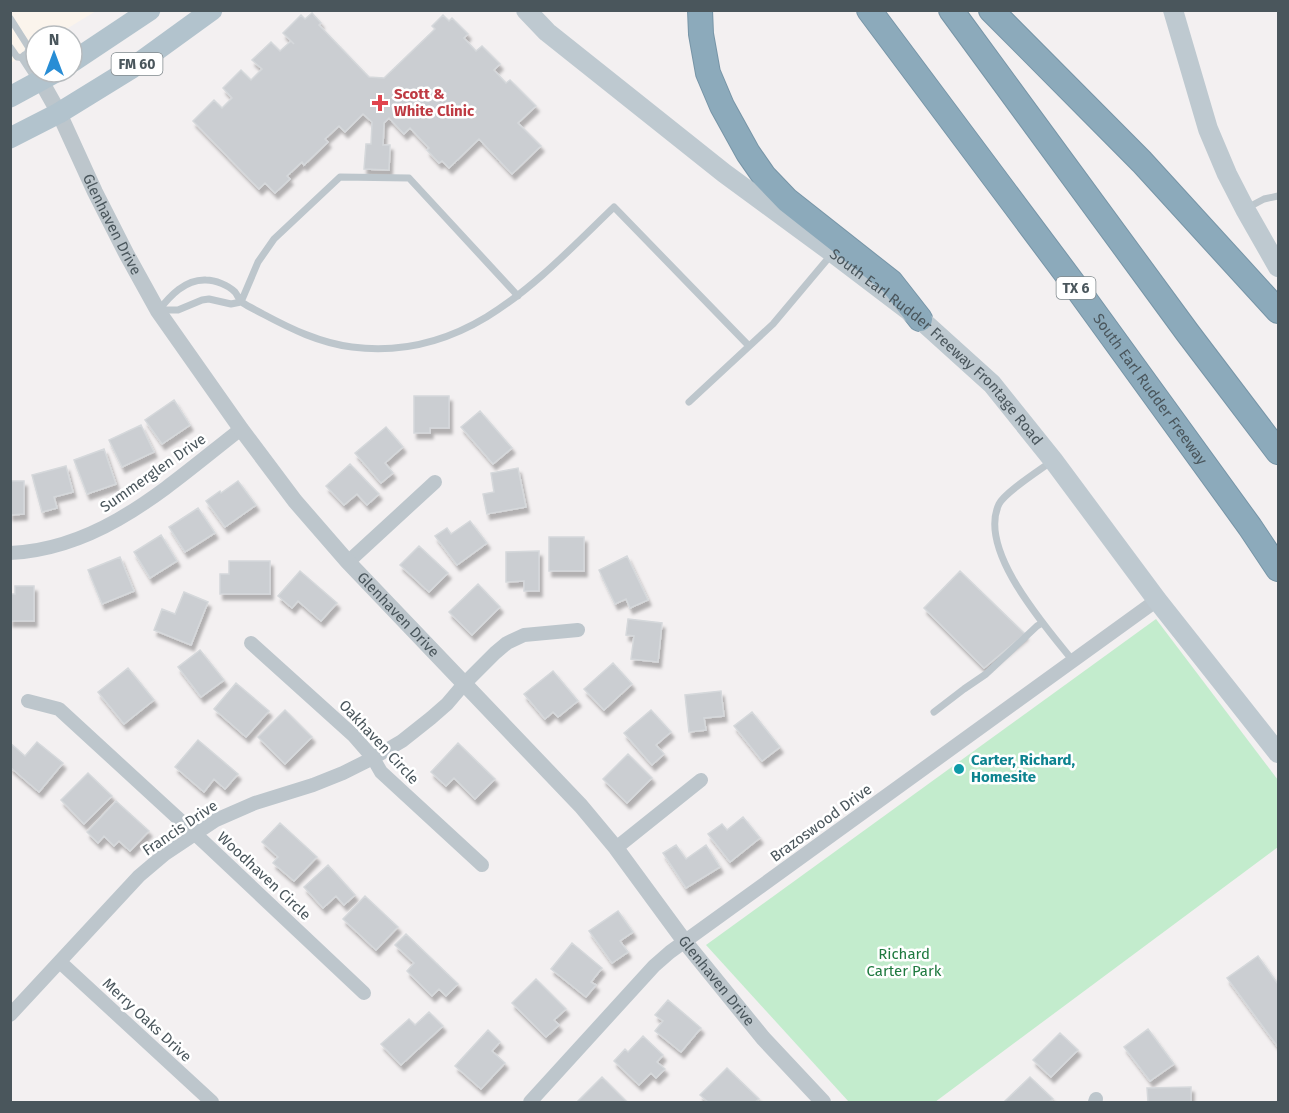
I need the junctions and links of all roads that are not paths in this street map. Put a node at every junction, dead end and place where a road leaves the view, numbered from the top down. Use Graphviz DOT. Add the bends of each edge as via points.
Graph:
graph roads {
  1 [pos="150,10"];
  2 [pos="212,10"];
  3 [pos="526,10"];
  4 [pos="700,10"];
  5 [pos="869,10"];
  6 [pos="951,10"];
  7 [pos="991,10"];
  8 [pos="1173,10"];
  9 [pos="10,18"];
  10 [pos="24,40"];
  11 [pos="10,47"];
  12 [pos="84,54"];
  13 [pos="24,58"];
  14 [pos="35,84"];
  15 [pos="50,84"];
  16 [pos="10,97"];
  17 [pos="59,113"];
  18 [pos="10,138"];
  19 [pos="1278,196"];
  20 [pos="1245,209"];
  21 [pos="833,253"];
  22 [pos="1278,267"];
  23 [pos="518,296"];
  24 [pos="241,302"];
  25 [pos="158,310"];
  26 [pos="1278,311"];
  27 [pos="920,319"];
  28 [pos="749,346"];
  29 [pos="689,402"];
  30 [pos="241,429"];
  31 [pos="1278,452"];
  32 [pos="1053,460"];
  33 [pos="435,482"];
  34 [pos="10,553"];
  35 [pos="348,562"];
  36 [pos="1278,569"];
  37 [pos="1157,600"];
  38 [pos="1042,623"];
  39 [pos="578,630"];
  40 [pos="251,643"];
  41 [pos="1073,661"];
  42 [pos="464,684"];
  43 [pos="28,701"];
  44 [pos="934,712"];
  45 [pos="1278,753"];
  46 [pos="374,758"];
  47 [pos="701,780"];
  48 [pos="195,834"];
  49 [pos="616,848"];
  50 [pos="482,865"];
  51 [pos="685,942"];
  52 [pos="60,962"];
  53 [pos="364,993"];
  54 [pos="10,1015"];
  55 [pos="212,1102"];
  56 [pos="530,1102"];
  57 [pos="824,1102"];
  1 -- 12 [label="main road, FM 60"];
  2 -- 17 [label="main road, FM 60" via="132,68"];
  3 -- 21 [label="main road, South Earl Rudder Freeway Frontage Road" via="556,39 715,166"];
  4 -- 27 [label="highway" via="708,73 722,106 764,176 787,200 891,282"];
  5 -- 36 [label="highway, South Earl Rudder Freeway / TX 6" via="1076,287"];
  6 -- 31 [label="highway"];
  7 -- 26 [label="highway" via="1142,162"];
  8 -- 20 [label="main road" via="1208,129"];
  9 -- 10 [label="lane"];
  11 -- 13 [label="lane" via="17,57"];
  14 -- 16 [label="main road"];
  15 -- 17 [label="street, Glenhaven Drive"];
  17 -- 18 [label="main road, FM 60"];
  17 -- 25 [label="street, Glenhaven Drive" via="95,192"];
  19 -- 20 [label="lane"];
  20 -- 22 [label="main road"];
  21 -- 27 [label="main road, South Earl Rudder Freeway Frontage Road"];
  21 -- 28 [label="lane"];
  23 -- 24 [label="lane" via="447,337 395,349 330,343 275,321"];
  23 -- 24 [label="lane" via="408,178 340,177 274,239 258,262"];
  23 -- 28 [label="lane" via="614,207"];
  24 -- 25 [label="lane" via="209,299 178,310"];
  24 -- 25 [label="lane" via="229,288 200,280 171,294"];
  25 -- 30 [label="street, Glenhaven Drive"];
  27 -- 32 [label="main road, South Earl Rudder Freeway Frontage Road" via="992,384"];
  28 -- 29 [label="lane"];
  30 -- 34 [label="street, Summerglen Drive" via="148,501 104,528 60,545"];
  30 -- 35 [label="street, Glenhaven Drive" via="295,501"];
  32 -- 37 [label="main road, South Earl Rudder Freeway Frontage Road"];
  32 -- 38 [label="lane" via="999,503 995,517 999,549 1007,569"];
  33 -- 35 [label="street"];
  35 -- 42 [label="street, Glenhaven Drive"];
  37 -- 41 [label="street, Brazoswood Drive"];
  37 -- 45 [label="main road, South Earl Rudder Freeway Frontage Road"];
  38 -- 41 [label="lane"];
  38 -- 44 [label="lane" via="986,674"];
  39 -- 42 [label="street, Francis Drive" via="524,635 495,653"];
  40 -- 46 [label="street, Oakhaven Circle"];
  41 -- 51 [label="street, Brazoswood Drive"];
  42 -- 46 [label="street, Francis Drive" via="431,718"];
  42 -- 49 [label="street, Glenhaven Drive"];
  43 -- 48 [label="street, Woodhaven Circle" via="59,709"];
  46 -- 48 [label="street, Francis Drive" via="314,785 255,803"];
  46 -- 50 [label="street, Oakhaven Circle" via="381,772"];
  47 -- 49 [label="street"];
  48 -- 52 [label="street, Francis Drive" via="139,876"];
  48 -- 53 [label="street, Woodhaven Circle"];
  49 -- 51 [label="street, Glenhaven Drive"];
  51 -- 56 [label="street, Brazoswood Drive" via="654,966"];
  51 -- 57 [label="street, Glenhaven Drive" via="763,1038"];
  52 -- 54 [label="street, Francis Drive"];
  52 -- 55 [label="street, Merry Oaks Drive"];
}
